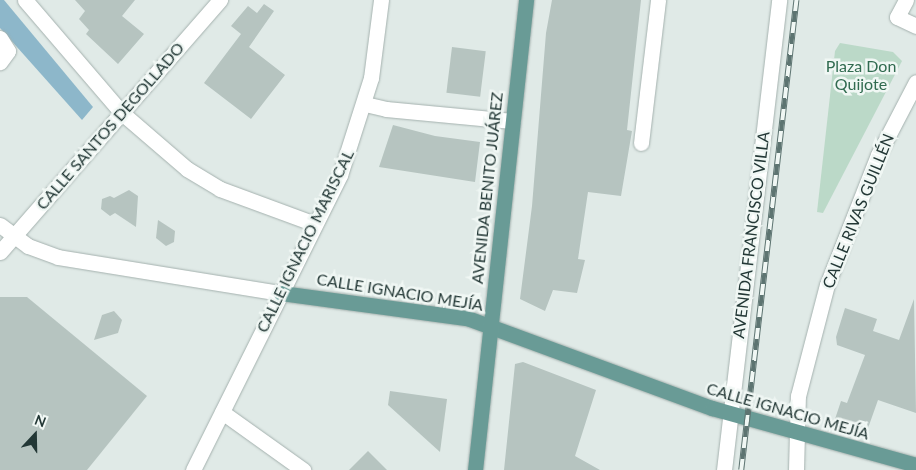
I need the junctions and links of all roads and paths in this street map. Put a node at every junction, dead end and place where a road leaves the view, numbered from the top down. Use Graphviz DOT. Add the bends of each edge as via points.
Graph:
graph roads {
  1 [pos="25,0"];
  2 [pos="220,0"];
  3 [pos="381,0"];
  4 [pos="526,0"];
  5 [pos="658,0"];
  6 [pos="779,0"];
  7 [pos="906,0"];
  8 [pos="916,26"];
  9 [pos="916,82"];
  10 [pos="365,104"];
  11 [pos="122,113"];
  12 [pos="512,121"];
  13 [pos="641,143"];
  14 [pos="315,224"];
  15 [pos="0,225"];
  16 [pos="14,236"];
  17 [pos="0,252"];
  18 [pos="281,293"];
  19 [pos="491,325"];
  20 [pos="222,412"];
  21 [pos="730,413"];
  22 [pos="798,433"];
  23 [pos="916,465"];
  24 [pos="475,466"];
  25 [pos="193,470"];
  26 [pos="302,470"];
  27 [pos="724,470"];
  28 [pos="796,470"];
  1 -- 11 [label="street"];
  2 -- 11 [label="street, CALLE SANTOS DEGOLLADO"];
  3 -- 10 [label="street, CALLE IGNACIO MARISCAL"];
  4 -- 12 [label="main road, AVENIDA BENITO JUÁREZ"];
  5 -- 13 [label="street"];
  6 -- 21 [label="street, AVENIDA FRANCISCO VILLA"];
  7 -- 8 [label="street" via="897,17"];
  9 -- 22 [label="street, CALLE RIVAS GUILLÉN" via="878,156 827,285 798,396"];
  10 -- 12 [label="street"];
  10 -- 14 [label="street, CALLE IGNACIO MARISCAL" via="340,175"];
  11 -- 14 [label="street" via="202,180"];
  11 -- 16 [label="street, CALLE SANTOS DEGOLLADO"];
  12 -- 19 [label="main road, AVENIDA BENITO JUÁREZ"];
  14 -- 18 [label="street, CALLE IGNACIO MARISCAL"];
  15 -- 16 [label="street, CALLE IGNACIO MEJÍA"];
  16 -- 17 [label="street, CALLE SANTOS DEGOLLADO"];
  16 -- 18 [label="street, CALLE IGNACIO MEJÍA" via="35,250 58,257"];
  18 -- 19 [label="main road, CALLE IGNACIO MEJÍA" via="457,317"];
  18 -- 20 [label="street, CALLE IGNACIO MARISCAL"];
  19 -- 21 [label="main road, CALLE IGNACIO MEJÍA" via="507,334"];
  19 -- 24 [label="main road, AVENIDA BENITO JUÁREZ"];
  20 -- 25 [label="street, CALLE IGNACIO MARISCAL"];
  20 -- 26 [label="street"];
  21 -- 22 [label="main road, CALLE IGNACIO MEJÍA"];
  21 -- 27 [label="street, AVENIDA FRANCISCO VILLA"];
  22 -- 23 [label="main road, CALLE IGNACIO MEJÍA"];
  22 -- 28 [label="street"];
}
